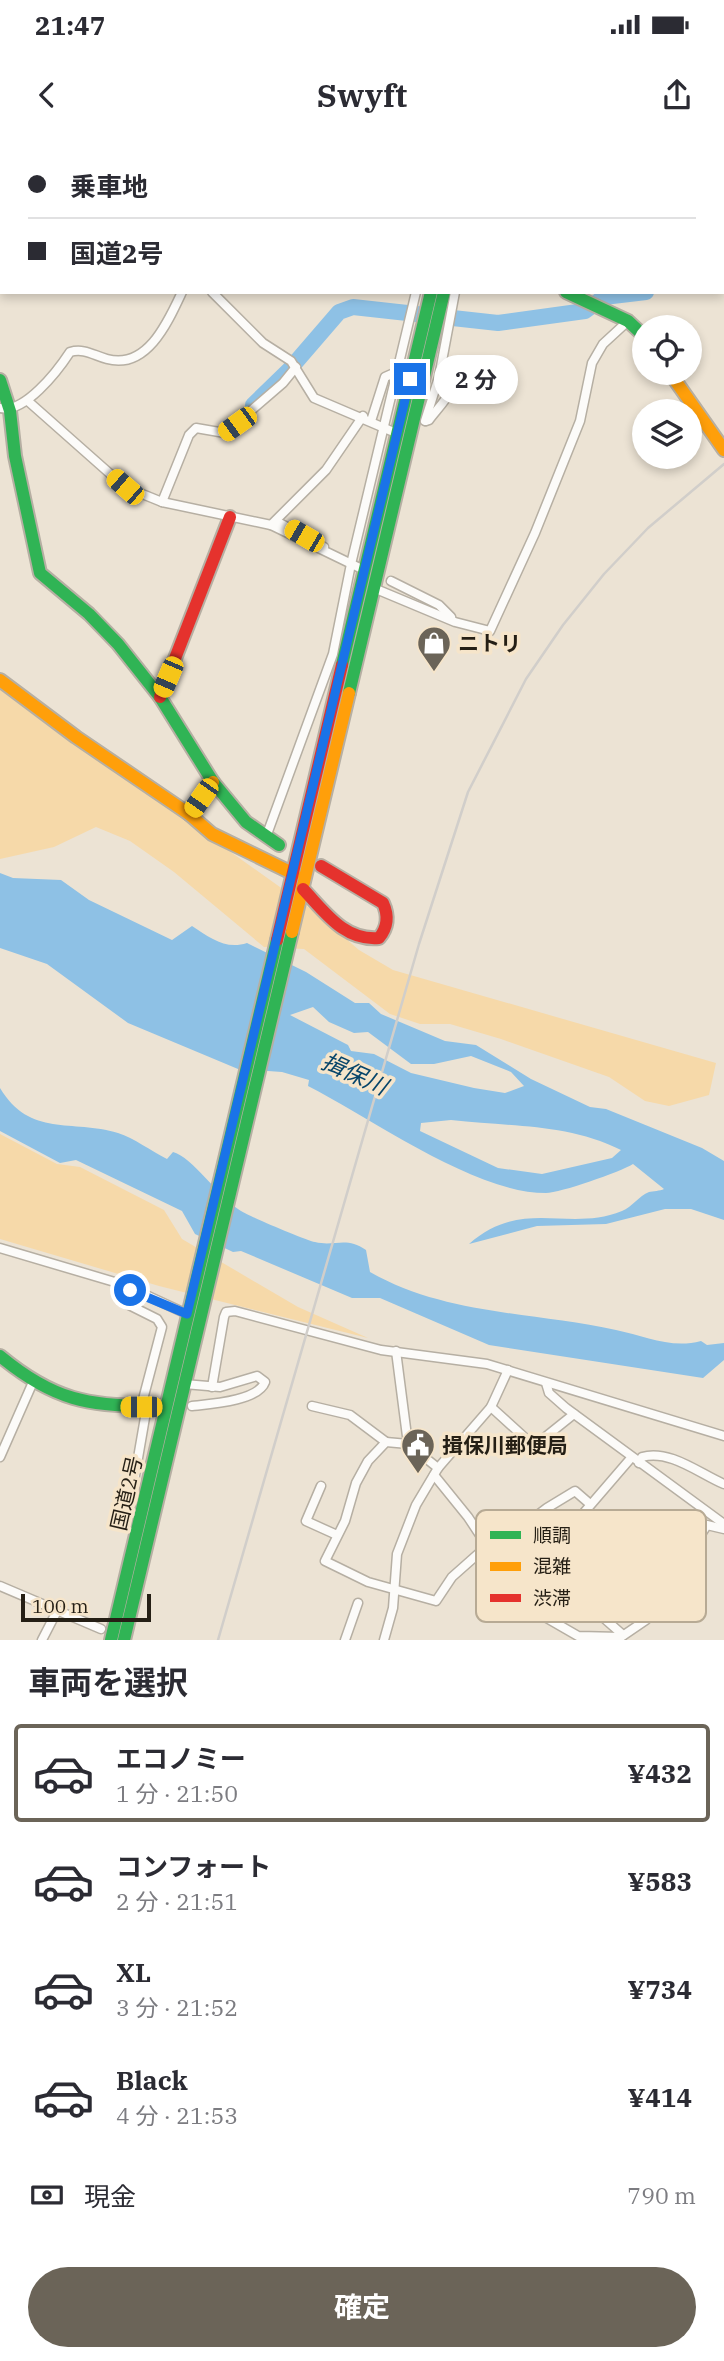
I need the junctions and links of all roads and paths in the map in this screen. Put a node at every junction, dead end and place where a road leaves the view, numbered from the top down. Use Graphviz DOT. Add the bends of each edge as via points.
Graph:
graph roads {
  1 [pos="181,294"];
  2 [pos="214,294"];
  3 [pos="416,294"];
  4 [pos="570,294"];
  5 [pos="438,303"];
  6 [pos="628,321"];
  7 [pos="632,325"];
  8 [pos="443,366"];
  9 [pos="296,368"];
  10 [pos="394,373"];
  11 [pos="0,380"];
  12 [pos="679,385"];
  13 [pos="29,402"];
  14 [pos="5,409"];
  15 [pos="367,419"];
  16 [pos="419,421"];
  17 [pos="383,430"];
  18 [pos="397,433"];
  19 [pos="724,447"];
  20 [pos="162,502"];
  21 [pos="230,517"];
  22 [pos="273,523"];
  23 [pos="324,547"];
  24 [pos="351,564"];
  25 [pos="366,570"];
  26 [pos="391,581"];
  27 [pos="376,589"];
  28 [pos="455,622"];
  29 [pos="0,680"];
  30 [pos="160,697"];
  31 [pos="213,782"];
  32 [pos="190,814"];
  33 [pos="266,837"];
  34 [pos="279,845"];
  35 [pos="321,866"];
  36 [pos="294,874"];
  37 [pos="303,889"];
  38 [pos="294,901"];
  39 [pos="0,1248"];
  40 [pos="127,1291"];
  41 [pos="199,1297"];
  42 [pos="187,1314"];
  43 [pos="396,1352"];
  44 [pos="0,1356"];
  45 [pos="508,1370"];
  46 [pos="33,1382"];
  47 [pos="546,1383"];
  48 [pos="184,1384"];
  49 [pos="212,1387"];
  50 [pos="192,1406"];
  51 [pos="312,1406"];
  52 [pos="149,1407"];
  53 [pos="491,1408"];
  54 [pos="574,1414"];
  55 [pos="724,1436"];
  56 [pos="386,1442"];
  57 [pos="408,1444"];
  58 [pos="0,1457"];
  59 [pos="635,1461"];
  60 [pos="436,1472"];
  61 [pos="134,1481"];
  62 [pos="724,1484"];
  63 [pos="321,1486"];
  64 [pos="590,1504"];
  65 [pos="544,1510"];
  66 [pos="585,1510"];
  67 [pos="704,1510"];
  68 [pos="706,1511"];
  69 [pos="724,1524"];
  70 [pos="706,1527"];
  71 [pos="476,1529"];
  72 [pos="724,1529"];
  73 [pos="337,1535"];
  74 [pos="476,1559"];
  75 [pos="0,1586"];
  76 [pos="396,1590"];
  77 [pos="358,1603"];
  78 [pos="57,1611"];
  79 [pos="553,1622"];
  80 [pos="607,1622"];
  81 [pos="642,1622"];
  82 [pos="101,1629"];
  83 [pos="623,1637"];
  84 [pos="577,1638"];
  85 [pos="42,1640"];
  86 [pos="111,1640"];
  87 [pos="124,1640"];
  88 [pos="345,1640"];
  89 [pos="384,1640"];
  1 -- 13 [label="street" via="166,326 143,352 125,361 80,349 70,352"];
  2 -- 9 [label="street" via="263,344"];
  3 -- 17 [label="street"];
  4 -- 6 [label="main road"];
  5 -- 16 [label="main road, 国道2号" via="442,328"];
  5 -- 18 [label="main road, 国道2号" via="423,325"];
  6 -- 7 [label="main road"];
  6 -- 28 [label="street" via="603,344 592,363 580,421 491,631"];
  8 -- 16 [label="street" via="452,368 452,390 429,420"];
  9 -- 15 [label="street" via="314,398"];
  9 -- 20 [label="street" via="225,433 196,428 188,435"];
  10 -- 15 [label="street" via="384,377"];
  11 -- 14 [label="main road"];
  12 -- 19 [label="main road"];
  13 -- 14 [label="street"];
  13 -- 20 [label="street" via="125,487"];
  14 -- 30 [label="main road" via="40,573 118,643"];
  15 -- 17 [label="street"];
  15 -- 22 [label="street" via="326,470"];
  16 -- 27 [label="main road, 国道2号"];
  17 -- 18 [label="street"];
  17 -- 24 [label="street"];
  18 -- 25 [label="main road, 国道2号"];
  20 -- 21 [label="street"];
  21 -- 22 [label="street"];
  21 -- 30 [label="main road"];
  22 -- 23 [label="street"];
  22 -- 24 [label="street"];
  24 -- 25 [label="street"];
  24 -- 33 [label="street" via="333,654"];
  25 -- 36 [label="main road, 国道2号"];
  26 -- 28 [label="street" via="439,605"];
  27 -- 28 [label="street"];
  27 -- 37 [label="main road, 国道2号"];
  29 -- 32 [label="main road"];
  30 -- 31 [label="main road"];
  31 -- 32 [label="main road"];
  31 -- 33 [label="main road" via="246,822"];
  32 -- 36 [label="main road" via="212,834"];
  33 -- 34 [label="main road"];
  35 -- 37 [label="main road" via="383,903 384,932 379,938 360,940"];
  36 -- 38 [label="main road, 国道2号"];
  37 -- 38 [label="main road, 国道2号"];
  38 -- 41 [label="main road, 国道2号"];
  39 -- 40 [label="street" via="118,1283"];
  40 -- 42 [label="street" via="135,1290"];
  40 -- 52 [label="street" via="127,1304 157,1319 162,1327"];
  41 -- 42 [label="main road, 国道2号"];
  41 -- 48 [label="main road, 国道2号"];
  42 -- 86 [label="main road, 国道2号"];
  43 -- 45 [label="street"];
  43 -- 49 [label="street" via="226,1312"];
  43 -- 57 [label="street"];
  44 -- 46 [label="main road"];
  45 -- 47 [label="street"];
  45 -- 53 [label="street"];
  46 -- 52 [label="main road" via="84,1405"];
  46 -- 58 [label="street"];
  47 -- 54 [label="street" via="549,1393"];
  47 -- 55 [label="street"];
  48 -- 49 [label="street"];
  48 -- 87 [label="main road, 国道2号"];
  49 -- 50 [label="street" via="257,1376 265,1382 259,1391 230,1401"];
  51 -- 56 [label="street" via="350,1415"];
  52 -- 61 [label="street"];
  53 -- 54 [label="street" via="534,1446"];
  53 -- 60 [label="street"];
  54 -- 59 [label="street"];
  56 -- 57 [label="street"];
  56 -- 73 [label="street" via="356,1483"];
  57 -- 60 [label="street"];
  59 -- 62 [label="street" via="649,1455 673,1459"];
  59 -- 64 [label="street"];
  59 -- 67 [label="street"];
  60 -- 71 [label="street"];
  60 -- 76 [label="street" via="400,1545"];
  63 -- 73 [label="street" via="306,1521"];
  64 -- 65 [label="street" via="575,1491"];
  64 -- 66 [label="street"];
  68 -- 69 [label="street"];
  70 -- 72 [label="street"];
  73 -- 76 [label="street" via="325,1561"];
  74 -- 76 [label="street" via="452,1577 436,1601"];
  75 -- 78 [label="street"];
  76 -- 89 [label="street"];
  77 -- 88 [label="street"];
  78 -- 82 [label="street"];
  78 -- 85 [label="street"];
  79 -- 84 [label="street"];
  80 -- 83 [label="street"];
  81 -- 83 [label="street"];
  83 -- 84 [label="street"];
}
